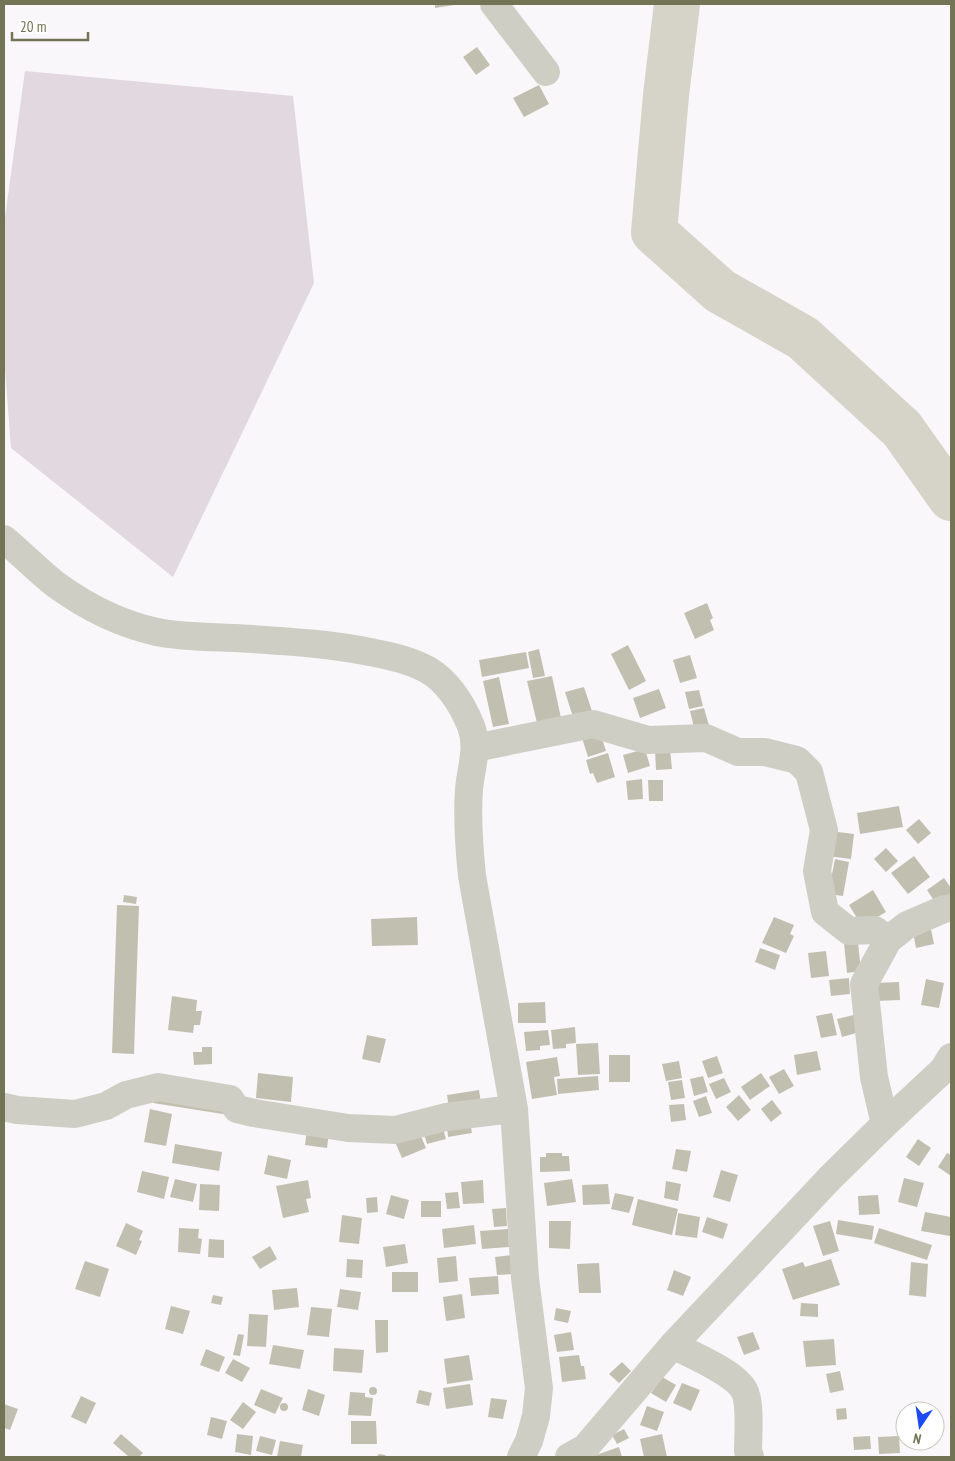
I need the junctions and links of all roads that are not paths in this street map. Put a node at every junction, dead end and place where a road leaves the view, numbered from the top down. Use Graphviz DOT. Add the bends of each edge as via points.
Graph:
graph roads {
  1 [pos="494,4"];
  2 [pos="546,72"];
  3 [pos="4,539"];
  4 [pos="475,748"];
  5 [pos="951,908"];
  6 [pos="888,940"];
  7 [pos="951,1058"];
  8 [pos="4,1107"];
  9 [pos="514,1109"];
  10 [pos="885,1124"];
  11 [pos="674,1345"];
  12 [pos="579,1454"];
  13 [pos="521,1457"];
  14 [pos="750,1457"];
  1 -- 2 [label="street"];
  3 -- 4 [label="street" via="54,583 116,620 157,632 343,647 401,658 428,670 445,684 458,700 471,727"];
  4 -- 6 [label="street" via="593,724 648,740 706,738 738,752 765,752 797,760 809,772 824,830 817,871 825,912 850,931 875,930"];
  4 -- 9 [label="street" via="469,790 472,876"];
  5 -- 6 [label="street" via="907,925"];
  6 -- 10 [label="street" via="864,984 874,1077"];
  7 -- 10 [label="street" via="943,1070"];
  8 -- 9 [label="street" via="75,1114 158,1087 230,1099 237,1108 254,1113 348,1128 395,1130 446,1117"];
  9 -- 13 [label="street" via="525,1278 539,1388 536,1416"];
  10 -- 11 [label="street"];
  11 -- 12 [label="street"];
  11 -- 14 [label="street" via="733,1377 745,1391"];
}
